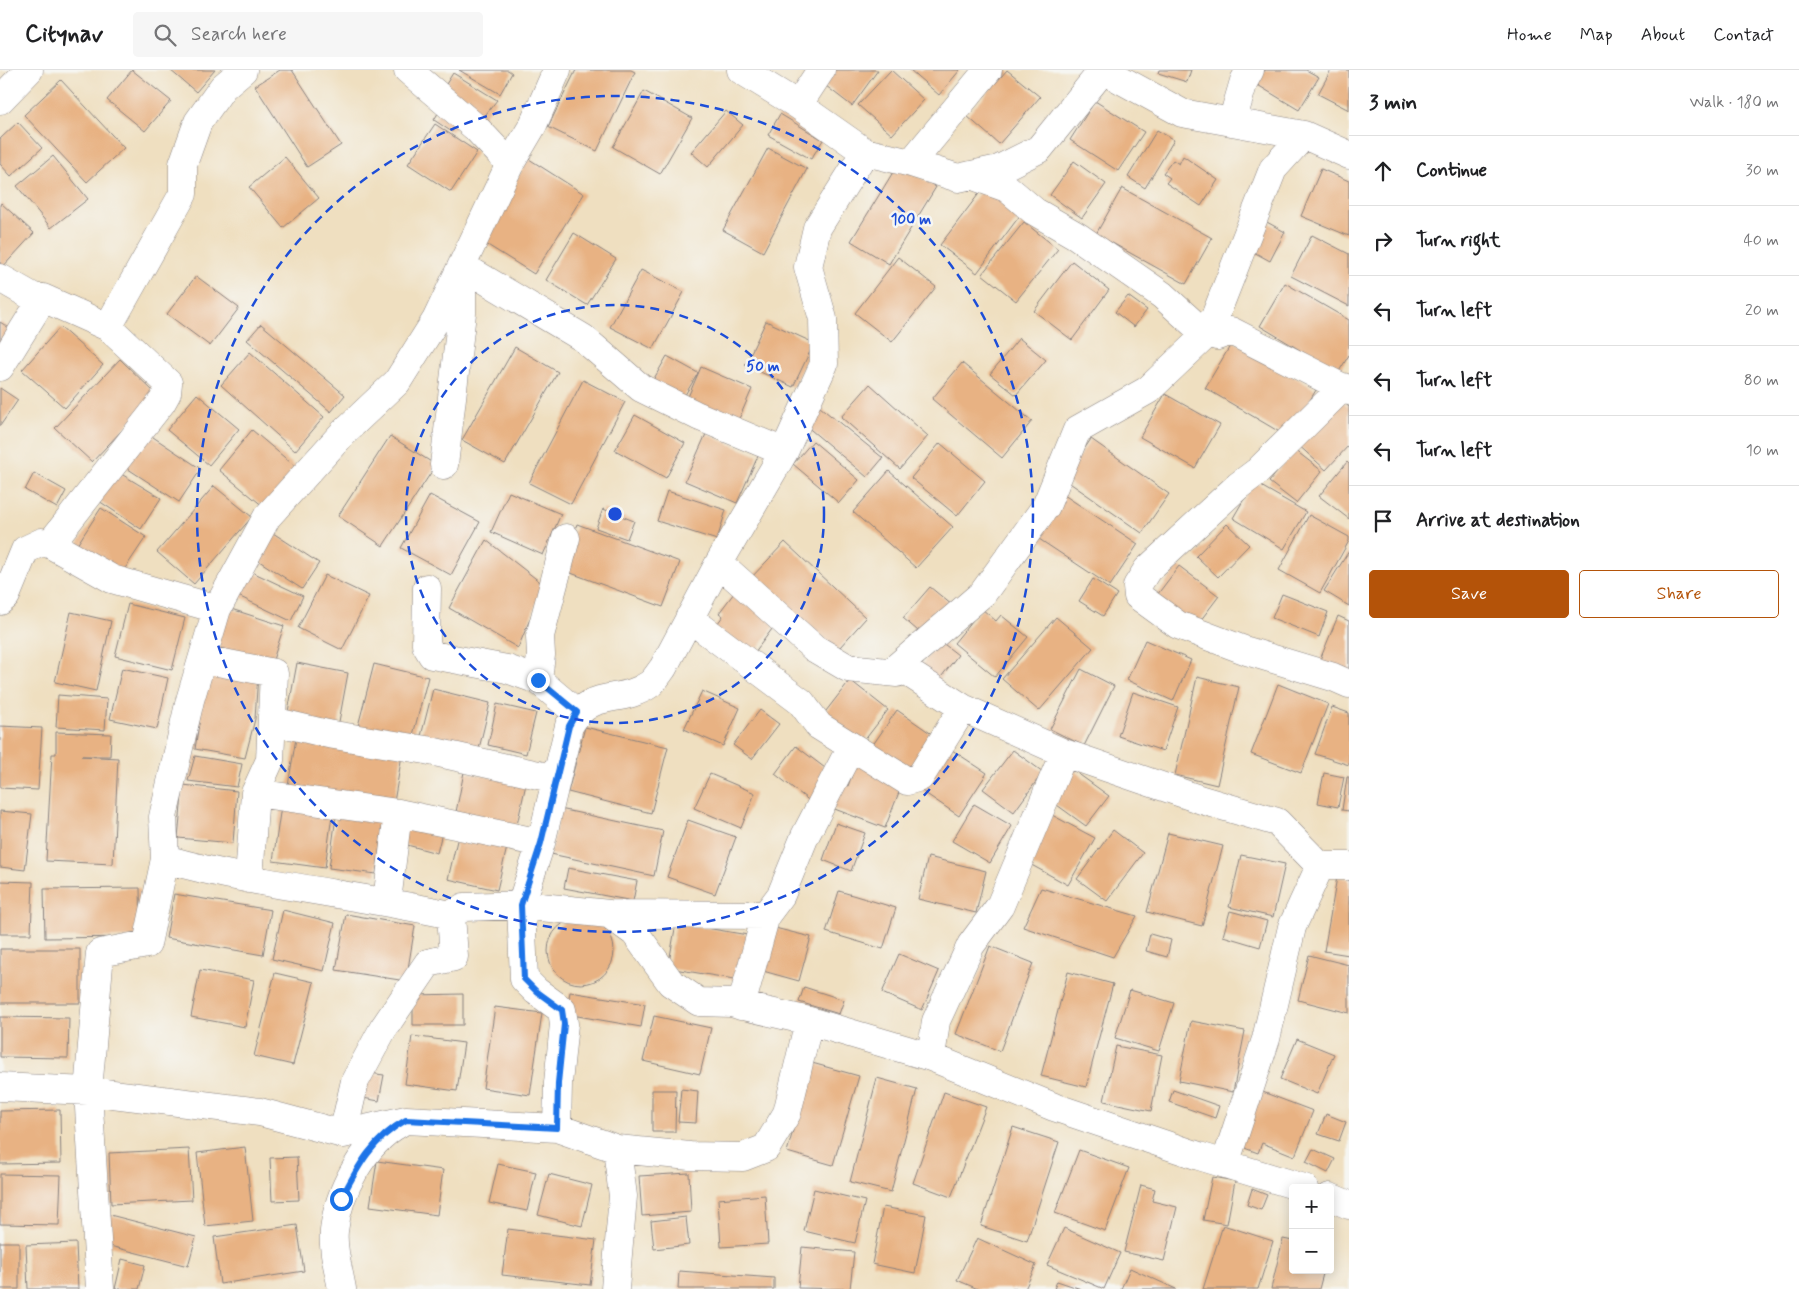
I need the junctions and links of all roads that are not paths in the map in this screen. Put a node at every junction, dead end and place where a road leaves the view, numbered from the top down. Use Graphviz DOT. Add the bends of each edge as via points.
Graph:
graph roads {
  1 [pos="29,70"];
  2 [pos="242,70"];
  3 [pos="408,70"];
  4 [pos="741,70"];
  5 [pos="820,70"];
  6 [pos="988,70"];
  7 [pos="1103,70"];
  8 [pos="1250,70"];
  9 [pos="549,73"];
  10 [pos="0,100"];
  11 [pos="798,105"];
  12 [pos="1232,122"];
  13 [pos="1304,135"];
  14 [pos="866,152"];
  15 [pos="1349,155"];
  16 [pos="911,162"];
  17 [pos="510,164"];
  18 [pos="971,175"];
  19 [pos="462,266"];
  20 [pos="0,278"];
  21 [pos="43,298"];
  22 [pos="108,327"];
  23 [pos="1209,332"];
  24 [pos="0,368"];
  25 [pos="1346,389"];
  26 [pos="784,452"];
  27 [pos="444,464"];
  28 [pos="566,538"];
  29 [pos="50,544"];
  30 [pos="719,563"];
  31 [pos="427,588"];
  32 [pos="0,601"];
  33 [pos="217,609"];
  34 [pos="689,618"];
  35 [pos="203,659"];
  36 [pos="898,666"];
  37 [pos="538,680"];
  38 [pos="1349,684"];
  39 [pos="962,708"];
  40 [pos="577,712"];
  41 [pos="273,721"];
  42 [pos="851,747"];
  43 [pos="1064,753"];
  44 [pos="556,780"];
  45 [pos="255,793"];
  46 [pos="398,813"];
  47 [pos="541,843"];
  48 [pos="165,859"];
  49 [pos="1320,866"];
  50 [pos="1349,866"];
  51 [pos="250,879"];
  52 [pos="387,900"];
  53 [pos="521,905"];
  54 [pos="609,914"];
  55 [pos="451,915"];
  56 [pos="766,915"];
  57 [pos="741,1006"];
  58 [pos="809,1020"];
  59 [pos="931,1057"];
  60 [pos="0,1087"];
  61 [pos="88,1091"];
  62 [pos="406,1120"];
  63 [pos="557,1128"];
  64 [pos="343,1134"];
  65 [pos="617,1149"];
  66 [pos="1225,1164"];
  67 [pos="1291,1184"];
  68 [pos="1334,1199"];
  69 [pos="1349,1205"];
  70 [pos="100,1289"];
  71 [pos="342,1289"];
  72 [pos="615,1289"];
  1 -- 10 [label="street"];
  2 -- 22 [label="street" via="223,87 198,122 183,164 182,194"];
  3 -- 17 [label="street" via="475,127"];
  4 -- 11 [label="street"];
  5 -- 11 [label="street"];
  6 -- 16 [label="street"];
  7 -- 12 [label="street" via="1182,113"];
  7 -- 18 [label="street" via="1039,150 999,169"];
  8 -- 12 [label="street"];
  9 -- 17 [label="street" via="533,125"];
  11 -- 14 [label="street"];
  12 -- 13 [label="street"];
  13 -- 15 [label="street"];
  13 -- 23 [label="street" via="1273,169"];
  14 -- 16 [label="street"];
  14 -- 26 [label="street" via="817,228 808,267 823,319 824,364"];
  16 -- 18 [label="street" via="958,178"];
  17 -- 19 [label="street"];
  18 -- 23 [label="street" via="1007,188 1034,211 1077,236 1162,295 1195,325"];
  19 -- 26 [label="street" via="582,338 641,388"];
  19 -- 27 [label="street" via="462,313"];
  19 -- 33 [label="street" via="436,320 397,382 343,433 267,517"];
  20 -- 21 [label="street" via="35,298"];
  21 -- 22 [label="street"];
  21 -- 24 [label="street"];
  22 -- 29 [label="street" via="168,383 167,393"];
  23 -- 25 [label="street" via="1217,336 1231,331"];
  23 -- 36 [label="street" via="1148,390 1077,430 1046,506 983,593"];
  25 -- 38 [label="street" via="1147,570 1137,586 1138,596 1178,625"];
  26 -- 30 [label="street"];
  28 -- 37 [label="street" via="540,636"];
  29 -- 32 [label="street" via="42,542 25,550 6,596"];
  29 -- 33 [label="street" via="112,579"];
  30 -- 34 [label="street"];
  30 -- 36 [label="street" via="814,648 848,668 897,673"];
  31 -- 37 [label="street" via="426,645 432,655 507,669"];
  33 -- 35 [label="street"];
  34 -- 40 [label="street" via="663,668 650,684 618,697 592,701"];
  34 -- 42 [label="street" via="801,702 820,726"];
  35 -- 41 [label="street" via="274,673"];
  35 -- 48 [label="street" via="163,816"];
  36 -- 39 [label="street"];
  37 -- 40 [label="street"];
  39 -- 42 [label="street" via="920,777 907,781"];
  39 -- 43 [label="street"];
  40 -- 44 [label="street" via="569,726"];
  41 -- 44 [label="street" via="328,734 426,750"];
  41 -- 45 [label="street" via="270,760"];
  42 -- 56 [label="street" via="805,836 781,895"];
  43 -- 49 [label="street" via="1277,822"];
  43 -- 59 [label="street" via="1000,906 971,945 936,1021"];
  44 -- 47 [label="street"];
  45 -- 46 [label="street"];
  45 -- 51 [label="street"];
  46 -- 47 [label="street"];
  46 -- 52 [label="street"];
  47 -- 53 [label="street"];
  48 -- 51 [label="street" via="215,874"];
  48 -- 61 [label="street" via="147,944 100,953"];
  49 -- 50 [label="street"];
  49 -- 66 [label="street" via="1292,927 1266,1039"];
  51 -- 52 [label="street"];
  52 -- 55 [label="street"];
  53 -- 54 [label="street"];
  53 -- 55 [label="street" via="464,907"];
  53 -- 63 [label="street" via="524,979 562,1010 564,1024"];
  54 -- 56 [label="street"];
  54 -- 57 [label="street" via="635,933 671,983 699,1002"];
  55 -- 64 [label="street" via="454,957 428,963 383,1029 355,1081"];
  56 -- 57 [label="street"];
  57 -- 58 [label="street"];
  58 -- 59 [label="street"];
  58 -- 65 [label="street" via="787,1114 766,1148 743,1157"];
  59 -- 66 [label="street" via="1054,1107"];
  60 -- 61 [label="street"];
  61 -- 64 [label="street" via="260,1112"];
  61 -- 70 [label="street"];
  62 -- 63 [label="street"];
  62 -- 64 [label="street"];
  62 -- 71 [label="street" via="392,1128 361,1160 341,1199 334,1233"];
  63 -- 65 [label="street"];
  65 -- 72 [label="street" via="623,1196"];
  66 -- 67 [label="street"];
  68 -- 69 [label="street"];
}
